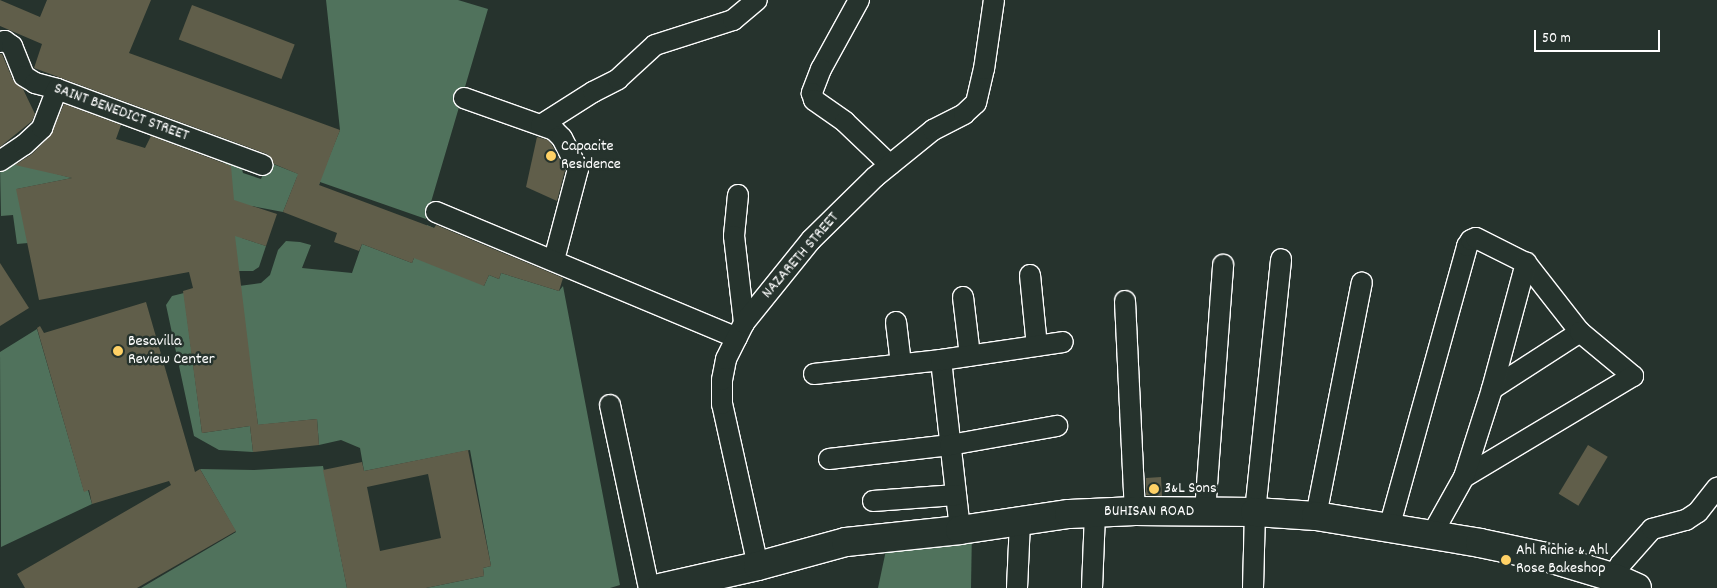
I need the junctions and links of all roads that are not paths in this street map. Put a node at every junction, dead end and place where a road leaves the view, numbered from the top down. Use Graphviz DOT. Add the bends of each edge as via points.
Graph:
graph roads {
  1 [pos="757,0"];
  2 [pos="859,0"];
  3 [pos="994,0"];
  4 [pos="0,42"];
  5 [pos="57,89"];
  6 [pos="464,98"];
  7 [pos="541,126"];
  8 [pos="0,161"];
  9 [pos="262,165"];
  10 [pos="890,165"];
  11 [pos="738,195"];
  12 [pos="436,212"];
  13 [pos="1281,259"];
  14 [pos="554,260"];
  15 [pos="1526,263"];
  16 [pos="1223,265"];
  17 [pos="1030,275"];
  18 [pos="1362,282"];
  19 [pos="963,297"];
  20 [pos="1124,301"];
  21 [pos="896,322"];
  22 [pos="740,330"];
  23 [pos="1580,332"];
  24 [pos="1063,342"];
  25 [pos="1037,346"];
  26 [pos="970,356"];
  27 [pos="940,360"];
  28 [pos="901,364"];
  29 [pos="814,374"];
  30 [pos="1492,389"];
  31 [pos="610,405"];
  32 [pos="1057,426"];
  33 [pos="950,445"];
  34 [pos="829,459"];
  35 [pos="1464,477"];
  36 [pos="1717,488"];
  37 [pos="956,495"];
  38 [pos="873,501"];
  39 [pos="1135,511"];
  40 [pos="1205,512"];
  41 [pos="1255,512"];
  42 [pos="1095,513"];
  43 [pos="1316,516"];
  44 [pos="1020,521"];
  45 [pos="1389,528"];
  46 [pos="960,530"];
  47 [pos="1431,536"];
  48 [pos="758,566"];
  49 [pos="1626,583"];
  50 [pos="649,588"];
  51 [pos="660,588"];
  52 [pos="1017,588"];
  53 [pos="1092,588"];
  54 [pos="1253,588"];
  1 -- 7 [label="street" via="733,20 655,45 618,79"];
  2 -- 10 [label="street" via="821,70 814,86 814,100 845,122"];
  3 -- 10 [label="street, NAZARETH STREET" via="976,103 964,114 933,130"];
  4 -- 5 [label="street, SAINT BENEDICT STREET" via="5,41 12,46 24,76"];
  5 -- 8 [label="street" via="42,128"];
  5 -- 9 [label="street, SAINT BENEDICT STREET"];
  6 -- 7 [label="street"];
  7 -- 14 [label="street" via="554,130 562,138 578,169"];
  10 -- 22 [label="street, NAZARETH STREET" via="811,240"];
  11 -- 22 [label="street" via="734,236"];
  12 -- 14 [label="street"];
  13 -- 41 [label="street"];
  14 -- 22 [label="street"];
  15 -- 23 [label="street"];
  15 -- 30 [label="street"];
  15 -- 45 [label="street" via="1476,238 1467,246"];
  16 -- 40 [label="street"];
  17 -- 25 [label="street"];
  18 -- 43 [label="street"];
  19 -- 26 [label="street"];
  20 -- 39 [label="street"];
  21 -- 28 [label="street"];
  22 -- 48 [label="street, NAZARETH STREET" via="726,359 722,404"];
  23 -- 30 [label="street"];
  23 -- 35 [label="street" via="1632,376"];
  24 -- 25 [label="street"];
  25 -- 26 [label="street"];
  26 -- 27 [label="street"];
  27 -- 28 [label="street"];
  27 -- 33 [label="street"];
  28 -- 29 [label="street"];
  30 -- 35 [label="street"];
  31 -- 50 [label="street"];
  32 -- 33 [label="street"];
  33 -- 34 [label="street"];
  33 -- 37 [label="street"];
  35 -- 47 [label="street"];
  36 -- 49 [label="street" via="1698,512 1686,520 1652,529 1620,565"];
  37 -- 38 [label="street"];
  37 -- 46 [label="street"];
  39 -- 40 [label="street, BUHISAN ROAD"];
  39 -- 42 [label="street, BUHISAN ROAD"];
  40 -- 41 [label="street, BUHISAN ROAD"];
  41 -- 43 [label="street, BUHISAN ROAD"];
  41 -- 54 [label="street"];
  42 -- 44 [label="street, BUHISAN ROAD"];
  42 -- 53 [label="street"];
  43 -- 45 [label="street, BUHISAN ROAD"];
  44 -- 46 [label="street, BUHISAN ROAD"];
  44 -- 52 [label="street"];
  45 -- 47 [label="street, BUHISAN ROAD"];
  46 -- 48 [label="street, BUHISAN ROAD" via="846,542"];
  47 -- 49 [label="street, BUHISAN ROAD" via="1546,557"];
  48 -- 51 [label="street, BUHISAN ROAD"];
}
